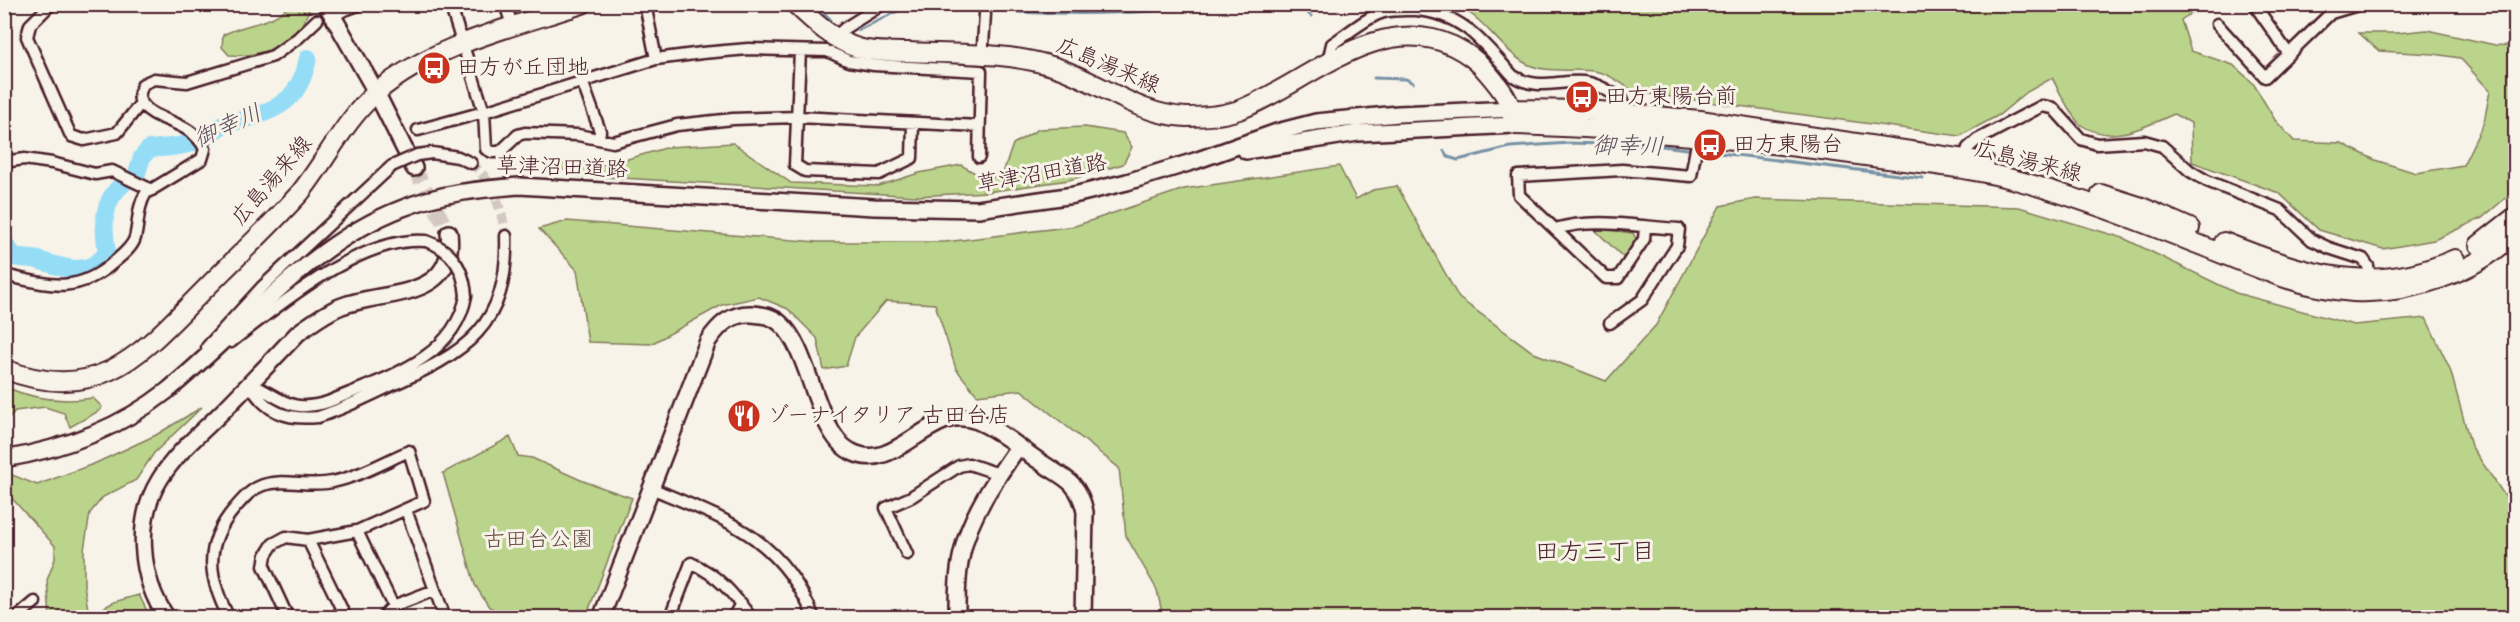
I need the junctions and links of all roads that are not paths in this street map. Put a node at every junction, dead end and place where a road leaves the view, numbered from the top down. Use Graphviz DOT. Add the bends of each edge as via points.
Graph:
graph roads {
  1 [pos="51,4"];
  2 [pos="361,4"];
  3 [pos="450,4"];
  4 [pos="505,4"];
  5 [pos="582,4"];
  6 [pos="645,4"];
  7 [pos="795,4"];
  8 [pos="884,4"];
  9 [pos="2254,4"];
  10 [pos="2361,4"];
  11 [pos="2338,7"];
  12 [pos="1380,8"];
  13 [pos="329,11"];
  14 [pos="985,14"];
  15 [pos="317,20"];
  16 [pos="2217,24"];
  17 [pos="513,28"];
  18 [pos="835,37"];
  19 [pos="464,43"];
  20 [pos="983,45"];
  21 [pos="800,51"];
  22 [pos="2288,53"];
  23 [pos="656,59"];
  24 [pos="1333,60"];
  25 [pos="582,81"];
  26 [pos="376,93"];
  27 [pos="141,103"];
  28 [pos="484,112"];
  29 [pos="1623,113"];
  30 [pos="798,117"];
  31 [pos="1514,117"];
  32 [pos="913,123"];
  33 [pos="979,126"];
  34 [pos="1699,128"];
  35 [pos="418,130"];
  36 [pos="599,139"];
  37 [pos="979,157"];
  38 [pos="4,162"];
  39 [pos="471,163"];
  40 [pos="1963,164"];
  41 [pos="414,168"];
  42 [pos="152,190"];
  43 [pos="2516,216"];
  44 [pos="1645,227"];
  45 [pos="1556,229"];
  46 [pos="2516,232"];
  47 [pos="449,233"];
  48 [pos="506,236"];
  49 [pos="4,275"];
  50 [pos="2371,279"];
  51 [pos="1610,323"];
  52 [pos="4,369"];
  53 [pos="249,383"];
  54 [pos="166,391"];
  55 [pos="1018,447"];
  56 [pos="4,459"];
  57 [pos="999,477"];
  58 [pos="651,488"];
  59 [pos="406,510"];
  60 [pos="357,531"];
  61 [pos="308,540"];
  62 [pos="907,554"];
  63 [pos="435,590"];
  64 [pos="35,602"];
  65 [pos="741,603"];
  66 [pos="393,606"];
  67 [pos="16,618"];
  68 [pos="167,618"];
  69 [pos="229,618"];
  70 [pos="288,618"];
  71 [pos="346,618"];
  72 [pos="382,618"];
  73 [pos="448,618"];
  74 [pos="601,618"];
  75 [pos="670,618"];
  76 [pos="733,618"];
  77 [pos="751,618"];
  78 [pos="814,618"];
  79 [pos="957,618"];
  80 [pos="1083,618"];
  1 -- 27 [label="street" via="30,25 27,37 71,136 84,140 117,132"];
  2 -- 13 [label="street"];
  3 -- 19 [label="street"];
  4 -- 17 [label="street"];
  5 -- 17 [label="main road, 広島湯来線"];
  6 -- 23 [label="street"];
  7 -- 18 [label="main road, 広島湯来線"];
  8 -- 18 [label="street"];
  9 -- 22 [label="street"];
  10 -- 11 [label="street"];
  11 -- 22 [label="street"];
  12 -- 24 [label="street" via="1332,44"];
  12 -- 29 [label="street" via="1426,11 1452,18 1473,32 1513,76 1547,85 1596,85 1622,98"];
  13 -- 26 [label="street"];
  14 -- 20 [label="street"];
  15 -- 27 [label="street" via="273,56 187,82 154,79 143,84"];
  16 -- 22 [label="street" via="2265,77"];
  17 -- 19 [label="main road, 広島湯来線"];
  18 -- 24 [label="main road, 広島湯来線" via="867,50 1034,61 1079,76 1140,107 1187,117 1242,109"];
  19 -- 26 [label="main road, 広島湯来線" via="402,74"];
  19 -- 28 [label="street"];
  21 -- 23 [label="street" via="748,49"];
  21 -- 30 [label="street"];
  21 -- 33 [label="street" via="827,51 849,61 874,65 981,68"];
  23 -- 25 [label="street"];
  24 -- 31 [label="main road, 広島湯来線" via="1394,37 1444,42 1481,65"];
  25 -- 28 [label="street"];
  25 -- 36 [label="street" via="600,131"];
  26 -- 41 [label="street"];
  26 -- 52 [label="main road, 広島湯来線" via="300,193 139,354 104,373 68,382 38,380"];
  27 -- 42 [label="street" via="185,127 201,140 205,149 202,159"];
  28 -- 35 [label="street"];
  28 -- 36 [label="street" via="486,149 492,152 500,152 525,133"];
  29 -- 31 [label="main road, 広島湯来線"];
  29 -- 34 [label="main road, 広島湯来線"];
  30 -- 32 [label="street"];
  30 -- 32 [label="street" via="795,165 805,171 879,174 912,158"];
  30 -- 36 [label="street" via="677,125 613,142"];
  31 -- 34 [label="main road, 広島湯来線" via="1589,127"];
  31 -- 54 [label="street, 草津沼田道路" via="1388,115 1316,122 1074,195 978,209 874,207 519,186 439,196 402,208 337,243 304,267"];
  32 -- 33 [label="street"];
  33 -- 37 [label="street"];
  34 -- 40 [label="main road, 広島湯来線"];
  34 -- 45 [label="street" via="1691,176 1622,170 1518,176 1519,195"];
  38 -- 42 [label="street" via="24,159 95,174 112,171"];
  39 -- 54 [label="street, bridge" via="432,153 417,154 392,166 262,287"];
  40 -- 46 [label="main road, 広島湯来線" via="2075,196 2269,274 2309,286 2356,292 2400,289 2440,279 2471,265"];
  40 -- 50 [label="main road, 広島湯来線" via="2030,172 2078,186 2314,274"];
  40 -- 50 [label="street" via="1968,148 1977,140 2042,106 2053,108 2081,139 2097,144 2144,141 2162,146 2207,181 2280,210 2312,240 2363,259"];
  42 -- 49 [label="street" via="141,200 134,240 98,276 69,285"];
  43 -- 50 [label="main road, 広島湯来線" via="2492,237 2437,267"];
  44 -- 45 [label="street" via="1593,223"];
  44 -- 45 [label="street" via="1644,238 1618,278 1606,278"];
  44 -- 51 [label="street" via="1679,229 1677,246 1642,300"];
  47 -- 53 [label="street" via="446,261 436,278 418,290 341,306 318,318"];
  48 -- 53 [label="street" via="503,280 496,302 474,337 442,363 318,417 279,413 257,398"];
  53 -- 54 [label="street, bridge" via="287,404 314,406 411,366 452,332 459,319 466,296 462,272 455,259 426,241 412,240 342,265 315,280"];
  53 -- 68 [label="street" via="172,462 153,492 143,536 145,561 155,597"];
  54 -- 56 [label="street, 草津沼田道路" via="115,424 86,437"];
  55 -- 57 [label="street"];
  55 -- 58 [label="street" via="977,421 961,418 938,423 879,456 850,452 832,434 782,324 766,315 742,314 721,323 708,341"];
  55 -- 80 [label="street" via="1071,483 1082,496"];
  57 -- 62 [label="street" via="969,464 959,466 886,508"];
  57 -- 79 [label="street" via="967,533 958,575"];
  58 -- 74 [label="street"];
  58 -- 78 [label="street" via="711,513 756,538 799,584"];
  59 -- 60 [label="street"];
  59 -- 63 [label="street"];
  59 -- 69 [label="street" via="424,501 408,451 333,482 271,484 251,491 222,523 211,557 218,595"];
  60 -- 61 [label="street"];
  60 -- 66 [label="street"];
  61 -- 70 [label="street" via="286,537 273,544 266,555 268,578"];
  61 -- 71 [label="street"];
  63 -- 66 [label="street"];
  63 -- 73 [label="street"];
  64 -- 67 [label="street"];
  65 -- 75 [label="street" via="708,571 691,563"];
  65 -- 76 [label="street"];
  65 -- 77 [label="street"];
  66 -- 72 [label="street"];
}
